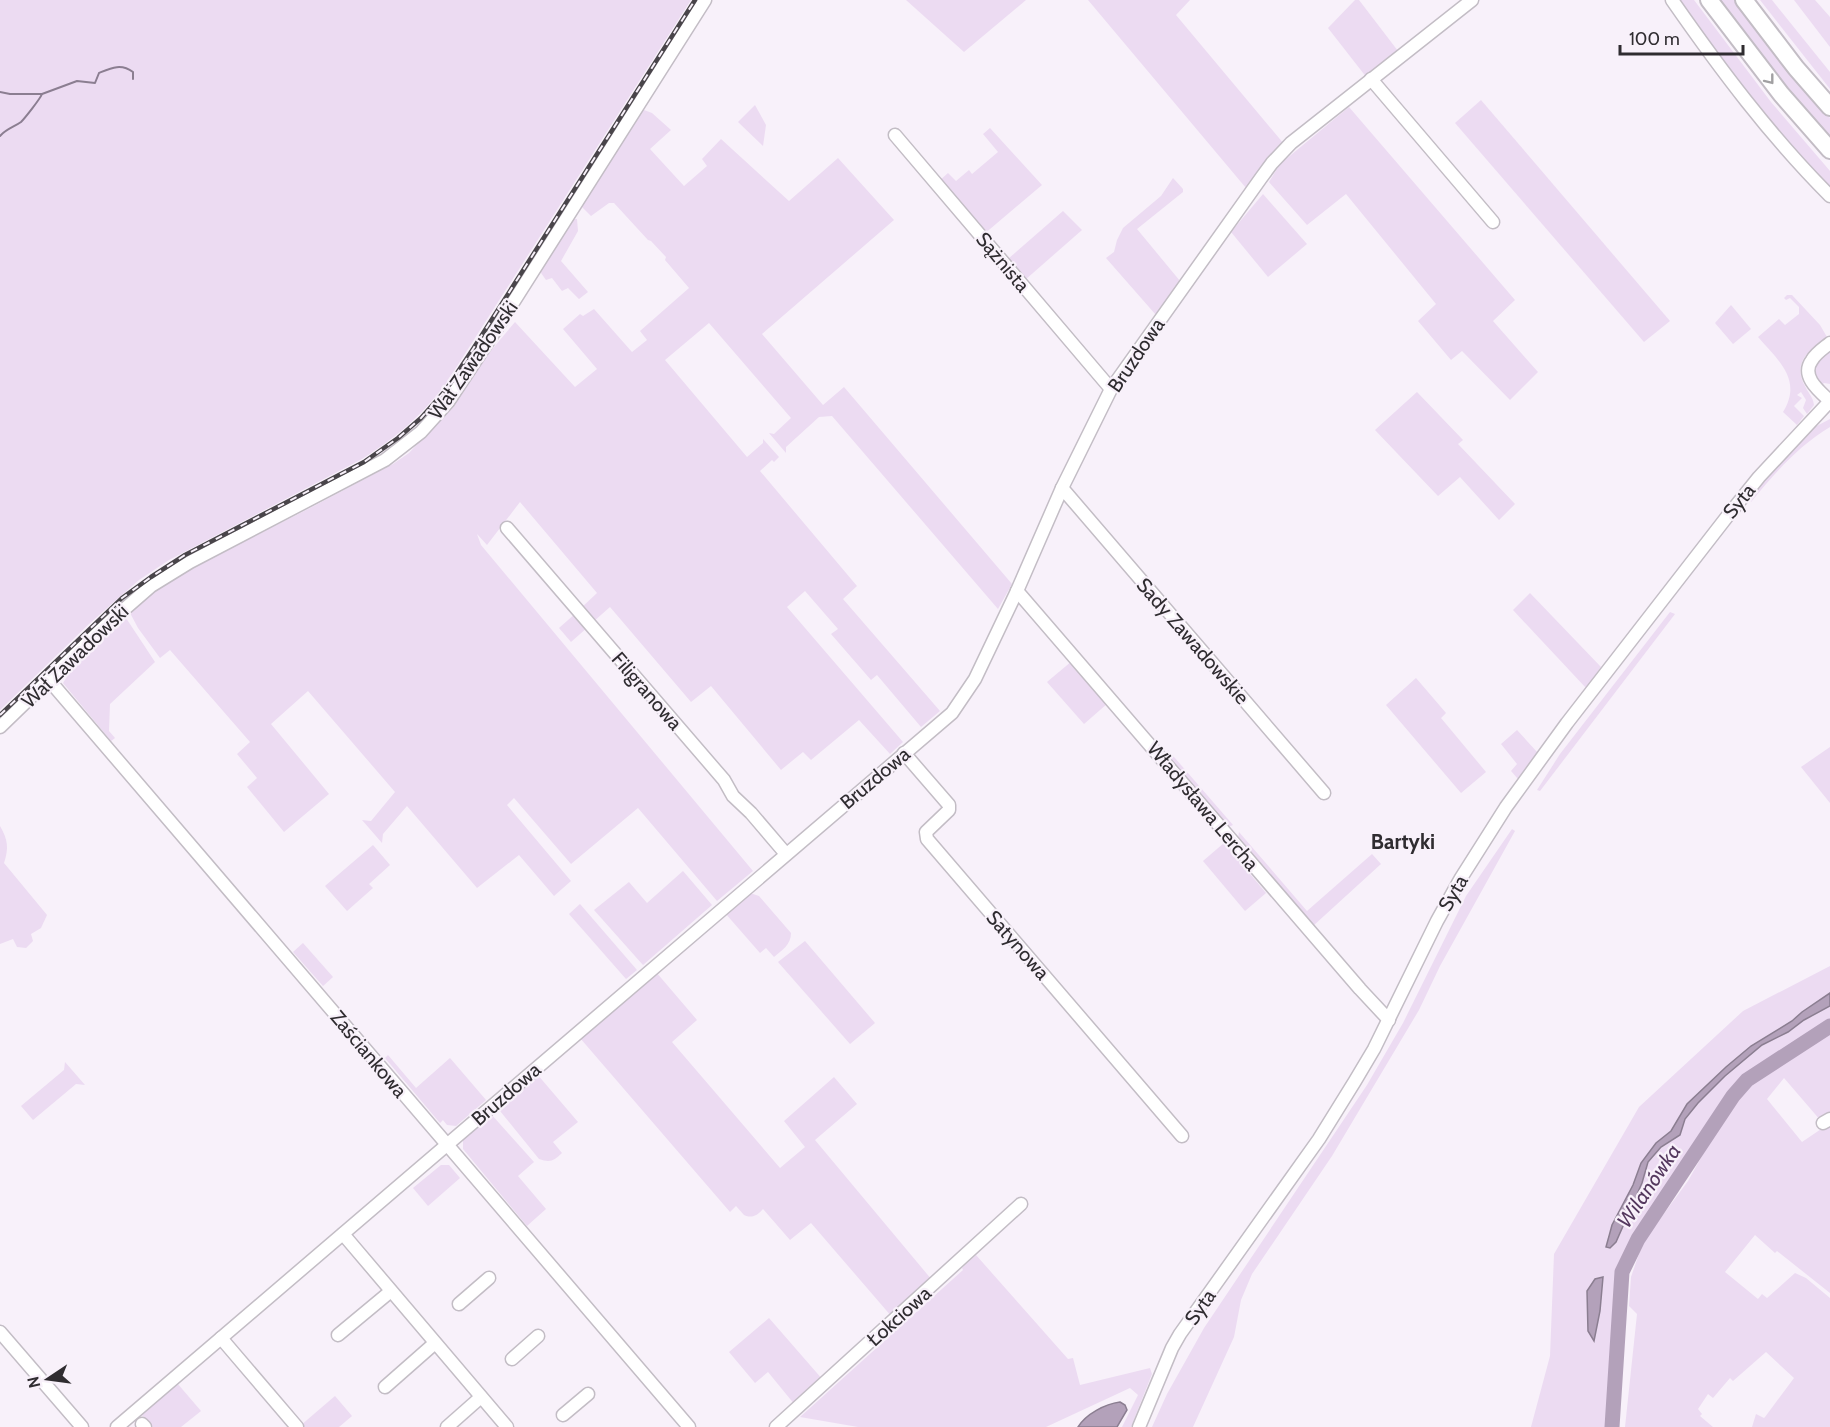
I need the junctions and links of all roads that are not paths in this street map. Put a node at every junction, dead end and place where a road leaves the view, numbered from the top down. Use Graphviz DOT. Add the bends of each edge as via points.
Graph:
graph roads {
  1 [pos="705,0"];
  2 [pos="1471,0"];
  3 [pos="1672,0"];
  4 [pos="1709,0"];
  5 [pos="1744,0"];
  6 [pos="1371,80"];
  7 [pos="1830,107"];
  8 [pos="896,135"];
  9 [pos="1830,150"];
  10 [pos="1830,196"];
  11 [pos="1493,222"];
  12 [pos="1830,343"];
  13 [pos="1111,389"];
  14 [pos="1830,401"];
  15 [pos="1062,488"];
  16 [pos="507,528"];
  17 [pos="1017,591"];
  18 [pos="49,680"];
  19 [pos="0,727"];
  20 [pos="904,753"];
  21 [pos="1324,793"];
  22 [pos="786,854"];
  23 [pos="1389,1020"];
  24 [pos="1182,1136"];
  25 [pos="447,1145"];
  26 [pos="1021,1204"];
  27 [pos="343,1234"];
  28 [pos="489,1278"];
  29 [pos="390,1291"];
  30 [pos="459,1304"];
  31 [pos="0,1332"];
  32 [pos="338,1335"];
  33 [pos="538,1336"];
  34 [pos="221,1338"];
  35 [pos="435,1343"];
  36 [pos="512,1359"];
  37 [pos="385,1387"];
  38 [pos="588,1394"];
  39 [pos="481,1397"];
  40 [pos="563,1415"];
  41 [pos="82,1427"];
  42 [pos="117,1427"];
  43 [pos="297,1427"];
  44 [pos="447,1427"];
  45 [pos="507,1427"];
  46 [pos="689,1427"];
  47 [pos="776,1427"];
  48 [pos="1138,1427"];
  1 -- 18 [label="street, Wał Zawadowski" via="448,402 421,432 385,460 151,586"];
  2 -- 6 [label="street, Bruzdowa"];
  3 -- 10 [label="street" via="1715,62"];
  4 -- 9 [label="highway, one-way"];
  5 -- 7 [label="highway"];
  6 -- 11 [label="street"];
  6 -- 13 [label="street, Bruzdowa" via="1272,163"];
  8 -- 13 [label="street, Sążnista"];
  12 -- 14 [label="street" via="1812,360 1809,371 1813,384"];
  13 -- 15 [label="street, Bruzdowa"];
  14 -- 23 [label="street, Syta" via="1726,518 1506,807 1437,921"];
  15 -- 17 [label="street, Bruzdowa"];
  15 -- 21 [label="street, Sady Zawadowskie"];
  16 -- 22 [label="street, Filigranowa"];
  17 -- 20 [label="street, Bruzdowa" via="959,705"];
  17 -- 23 [label="street, Władysława Lercha"];
  18 -- 19 [label="street, Wał Zawadowski"];
  18 -- 25 [label="street, Zaściankowa"];
  20 -- 22 [label="street, Bruzdowa"];
  20 -- 24 [label="street, Satynowa" via="949,805 949,810 926,832 927,839"];
  22 -- 25 [label="street, Bruzdowa"];
  23 -- 48 [label="street, Syta" via="1318,1139 1180,1334"];
  25 -- 27 [label="street, Bruzdowa"];
  25 -- 46 [label="street, Zaściankowa"];
  26 -- 47 [label="street, Łokciowa"];
  27 -- 29 [label="street"];
  27 -- 34 [label="street, Bruzdowa"];
  28 -- 30 [label="street"];
  29 -- 32 [label="street"];
  29 -- 35 [label="street"];
  31 -- 41 [label="street"];
  33 -- 36 [label="street"];
  34 -- 42 [label="street, Bruzdowa"];
  34 -- 43 [label="street"];
  35 -- 37 [label="street"];
  35 -- 39 [label="street"];
  38 -- 40 [label="street"];
  39 -- 44 [label="street"];
  39 -- 45 [label="street"];
}
